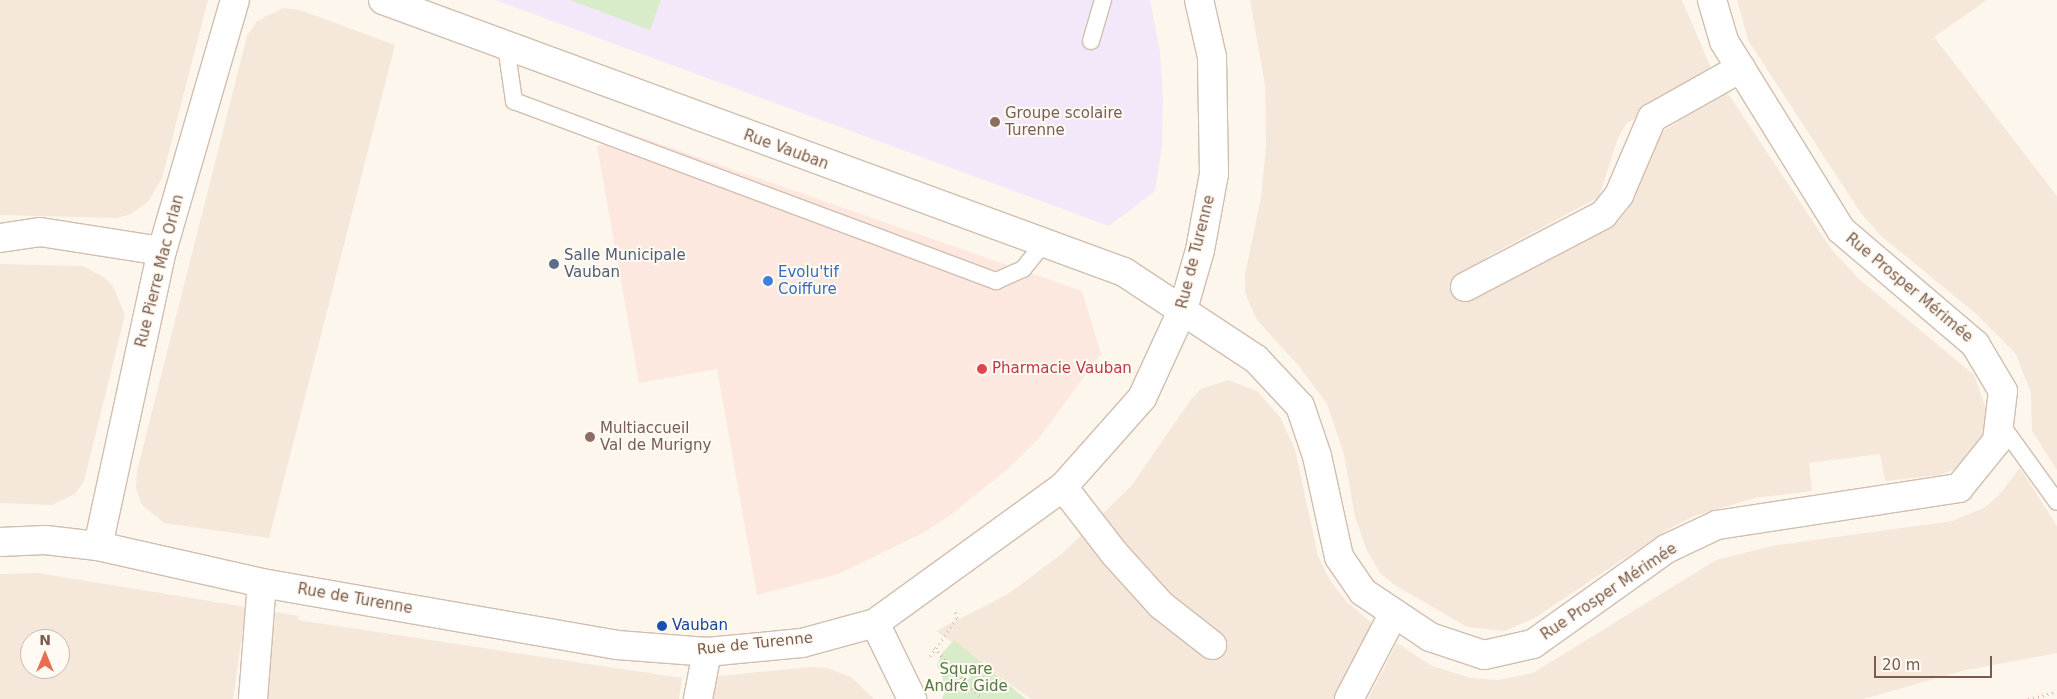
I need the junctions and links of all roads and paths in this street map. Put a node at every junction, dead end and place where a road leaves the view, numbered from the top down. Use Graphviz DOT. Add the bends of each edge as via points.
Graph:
graph roads {
  1 [pos="235,0"];
  2 [pos="383,0"];
  3 [pos="1103,0"];
  4 [pos="1200,0"];
  5 [pos="1712,0"];
  6 [pos="1091,41"];
  7 [pos="506,46"];
  8 [pos="1741,68"];
  9 [pos="0,238"];
  10 [pos="1044,243"];
  11 [pos="162,251"];
  12 [pos="1465,287"];
  13 [pos="1184,309"];
  14 [pos="2000,422"];
  15 [pos="1063,487"];
  16 [pos="2057,502"];
  17 [pos="0,542"];
  18 [pos="98,546"];
  19 [pos="945,575"];
  20 [pos="262,583"];
  21 [pos="1394,613"];
  22 [pos="875,623"];
  23 [pos="1212,645"];
  24 [pos="934,648"];
  25 [pos="707,652"];
  26 [pos="928,663"];
  27 [pos="2057,692"];
  28 [pos="253,699"];
  29 [pos="698,699"];
  30 [pos="912,699"];
  31 [pos="982,699"];
  32 [pos="1349,699"];
  33 [pos="2028,699"];
  1 -- 11 [label="street, Rue Pierre Mac Orlan"];
  2 -- 7 [label="street, Rue Vauban"];
  3 -- 6 [label="lane"];
  4 -- 13 [label="street, Rue de Turenne" via="1212,57 1214,174 1200,250"];
  5 -- 8 [label="street, Rue Prosper Mérimée" via="1724,41"];
  7 -- 10 [label="street, Rue Vauban"];
  7 -- 10 [label="lane" via="514,101 996,281 1022,269"];
  8 -- 12 [label="street" via="1652,118 1619,195 1603,214"];
  8 -- 14 [label="street, Rue Prosper Mérimée" via="1841,230 1975,344 2004,391"];
  9 -- 11 [label="street" via="40,232"];
  10 -- 13 [label="street, Rue Vauban" via="1124,272"];
  11 -- 18 [label="street, Rue Pierre Mac Orlan"];
  13 -- 15 [label="street, Rue de Turenne" via="1142,398"];
  13 -- 21 [label="street, Rue Prosper Mérimée" via="1256,360 1300,406 1317,456 1339,557 1363,592"];
  14 -- 16 [label="lane"];
  14 -- 21 [label="street, Rue Prosper Mérimée" via="1998,441 1959,488 1717,525 1666,549 1533,644 1484,655 1430,637"];
  15 -- 19 [label="street, Rue de Turenne"];
  15 -- 23 [label="street" via="1114,552 1161,604"];
  17 -- 18 [label="street, Rue de Turenne" via="45,540"];
  18 -- 20 [label="street, Rue de Turenne"];
  19 -- 22 [label="street, Rue de Turenne"];
  19 -- 24 [label="path" via="957,618"];
  20 -- 25 [label="street, Rue de Turenne" via="617,645"];
  20 -- 28 [label="street"];
  21 -- 32 [label="street"];
  22 -- 25 [label="street, Rue de Turenne" via="802,643"];
  22 -- 30 [label="street"];
  24 -- 26 [label="path"];
  24 -- 31 [label="path"];
  25 -- 29 [label="street"];
  27 -- 33 [label="path"];
}
